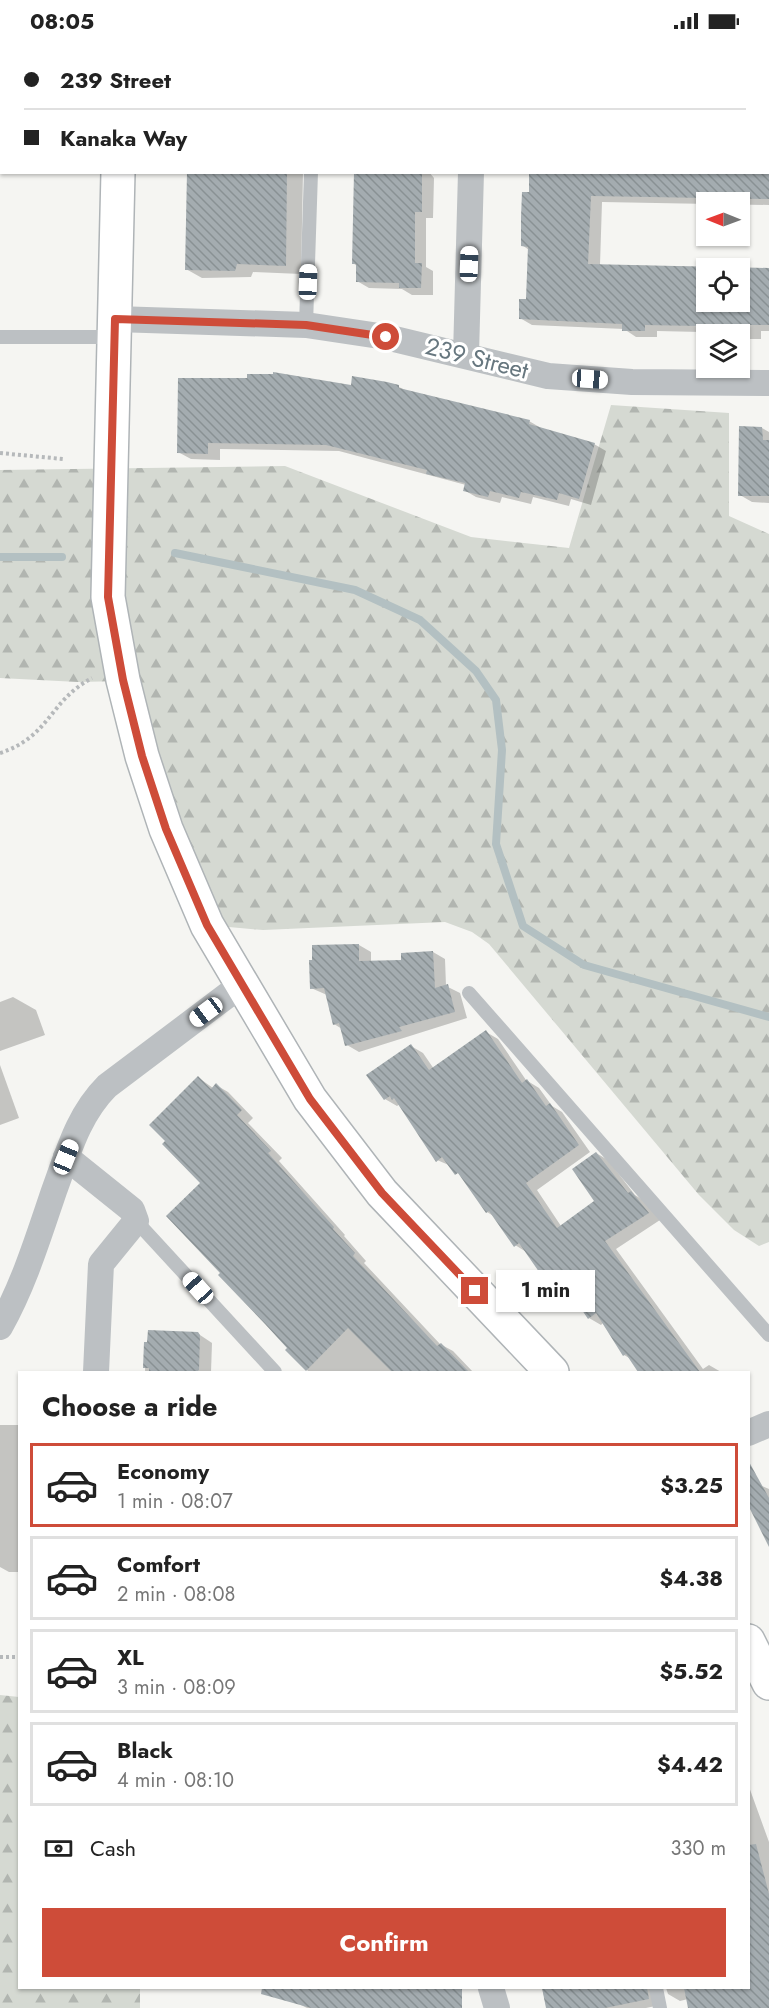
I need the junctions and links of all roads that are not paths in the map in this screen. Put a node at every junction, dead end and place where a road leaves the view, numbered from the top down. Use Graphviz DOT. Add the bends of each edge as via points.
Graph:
graph roads {
  1 [pos="118,174"];
  2 [pos="311,174"];
  3 [pos="471,174"];
  4 [pos="306,325"];
  5 [pos="115,328"];
  6 [pos="0,337"];
  7 [pos="466,355"];
  8 [pos="769,383"];
  9 [pos="241,985"];
  10 [pos="470,993"];
  11 [pos="66,1157"];
  12 [pos="136,1221"];
  13 [pos="0,1327"];
  14 [pos="769,1335"];
  15 [pos="96,1371"];
  16 [pos="274,1371"];
  17 [pos="551,1371"];
  18 [pos="769,1424"];
  19 [pos="750,1432"];
  20 [pos="750,1645"];
  21 [pos="769,1683"];
  22 [pos="491,1989"];
  23 [pos="656,1989"];
  24 [pos="497,2008"];
  25 [pos="660,2008"];
  1 -- 5 [label="main road"];
  2 -- 4 [label="lane"];
  3 -- 7 [label="street"];
  4 -- 5 [label="street, 239 Street"];
  4 -- 7 [label="street, 239 Street"];
  5 -- 6 [label="lane"];
  5 -- 9 [label="main road" via="108,597 121,670 142,756 166,829 207,925"];
  7 -- 8 [label="street, 239 Street" via="548,376 632,382"];
  9 -- 11 [label="street" via="107,1086 81,1118"];
  9 -- 17 [label="main road" via="310,1099 382,1193"];
  10 -- 14 [label="lane"];
  11 -- 12 [label="street" via="132,1210"];
  11 -- 13 [label="street" via="19,1294"];
  12 -- 15 [label="street" via="101,1264"];
  12 -- 16 [label="lane"];
  18 -- 19 [label="street"];
  20 -- 21 [label="main road"];
  22 -- 24 [label="street"];
  23 -- 25 [label="lane"];
}
